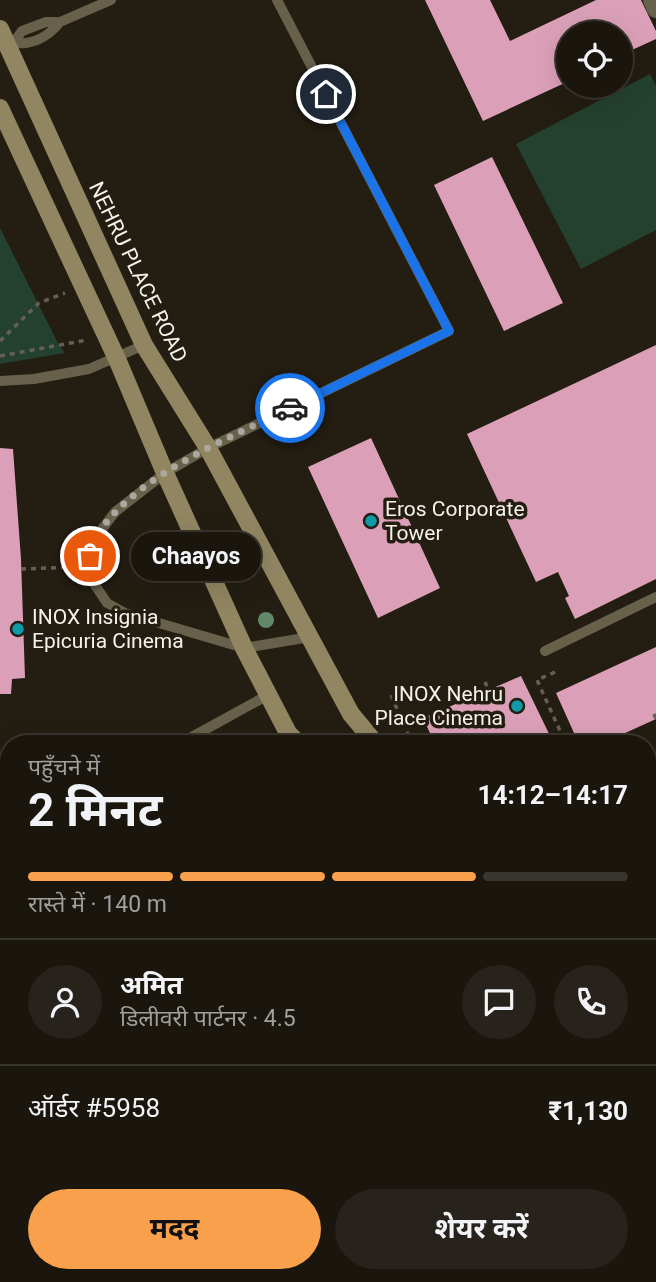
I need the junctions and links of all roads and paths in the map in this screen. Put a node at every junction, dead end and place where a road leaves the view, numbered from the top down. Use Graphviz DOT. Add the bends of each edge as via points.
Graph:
graph roads {
  1 [pos="111,0"];
  2 [pos="277,0"];
  3 [pos="652,0"];
  4 [pos="656,9"];
  5 [pos="5,40"];
  6 [pos="0,108"];
  7 [pos="83,286"];
  8 [pos="106,336"];
  9 [pos="0,341"];
  10 [pos="144,345"];
  11 [pos="0,356"];
  12 [pos="117,359"];
  13 [pos="0,381"];
  14 [pos="208,448"];
  15 [pos="165,473"];
  16 [pos="90,567"];
  17 [pos="21,569"];
  18 [pos="656,597"];
  19 [pos="310,637"];
  20 [pos="244,648"];
  21 [pos="545,651"];
  22 [pos="555,671"];
  23 [pos="485,682"];
  24 [pos="488,689"];
  25 [pos="268,695"];
  26 [pos="391,695"];
  27 [pos="195,735"];
  28 [pos="290,735"];
  29 [pos="368,735"];
  30 [pos="408,735"];
  31 [pos="562,735"];
  1 -- 5 [label="lane" via="60,22 43,37 26,43"];
  2 -- 14 [label="lane" via="449,331"];
  3 -- 4 [label="street"];
  5 -- 10 [label="street, NEHRU PLACE ROAD"];
  6 -- 7 [label="street"];
  7 -- 8 [label="street"];
  7 -- 9 [label="path" via="39,303"];
  8 -- 11 [label="path"];
  8 -- 12 [label="street"];
  10 -- 12 [label="lane"];
  10 -- 14 [label="street, NEHRU PLACE ROAD"];
  12 -- 13 [label="lane" via="89,369"];
  12 -- 15 [label="street"];
  14 -- 15 [label="lane"];
  14 -- 19 [label="street, NEHRU PLACE ROAD"];
  15 -- 16 [label="lane" via="116,512 99,533"];
  15 -- 20 [label="street"];
  16 -- 17 [label="path"];
  16 -- 20 [label="lane" via="91,579 107,603 125,613"];
  18 -- 21 [label="lane"];
  19 -- 20 [label="lane"];
  19 -- 29 [label="street, NEHRU PLACE ROAD" via="351,714"];
  20 -- 25 [label="street"];
  22 -- 31 [label="path" via="537,680"];
  23 -- 24 [label="path"];
  25 -- 27 [label="lane"];
  25 -- 28 [label="street"];
  26 -- 30 [label="path"];
}
